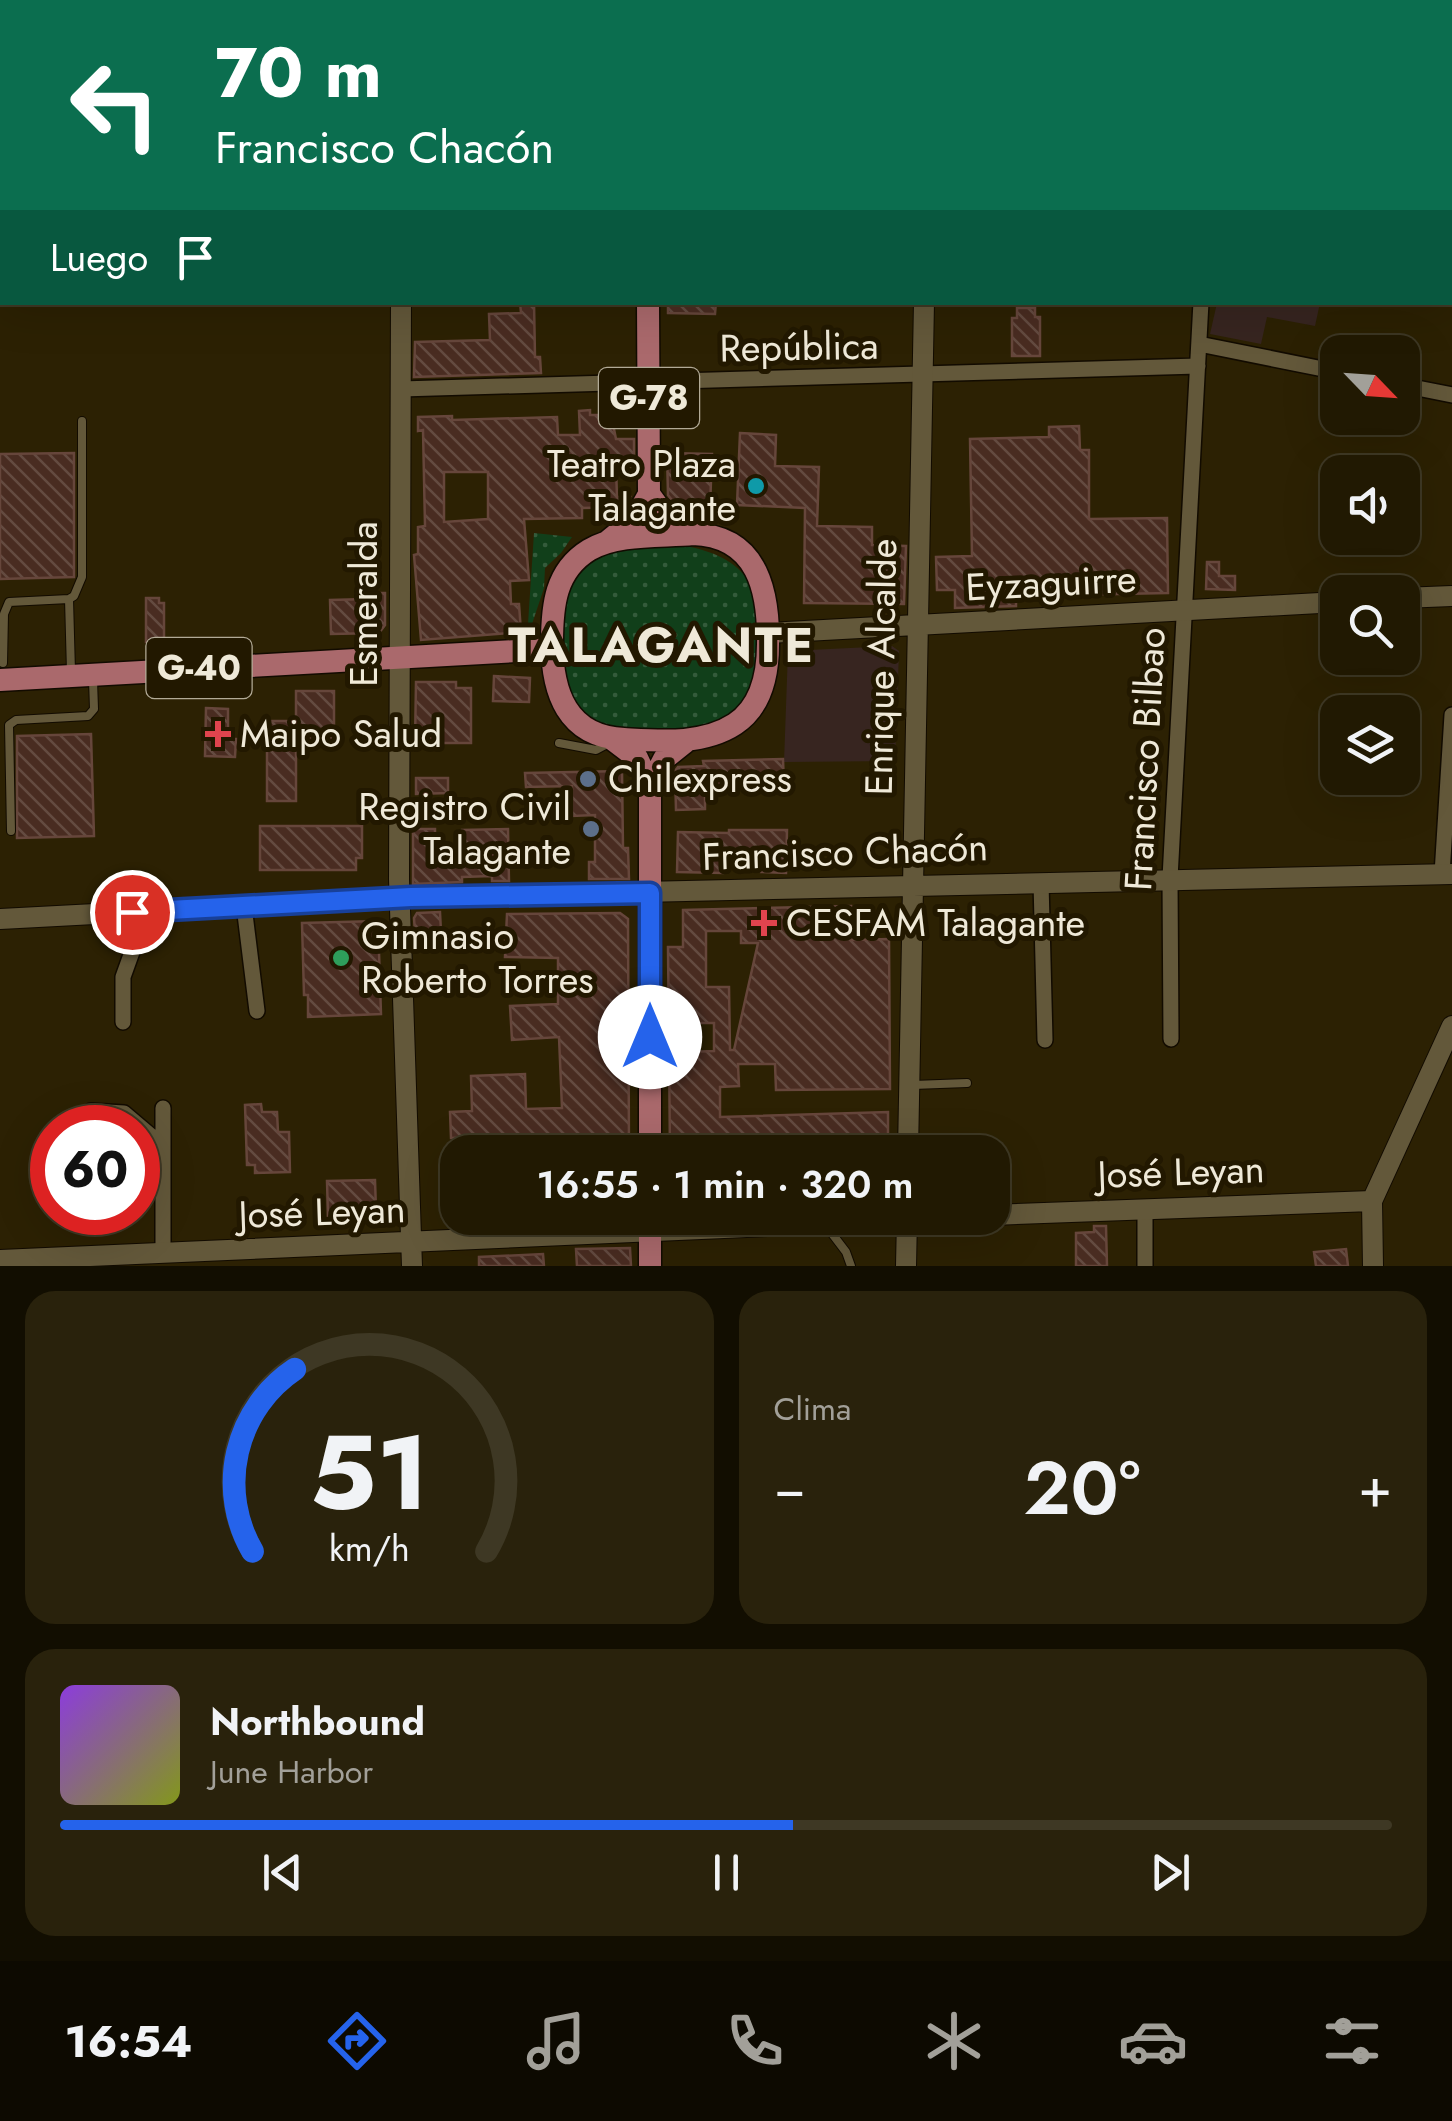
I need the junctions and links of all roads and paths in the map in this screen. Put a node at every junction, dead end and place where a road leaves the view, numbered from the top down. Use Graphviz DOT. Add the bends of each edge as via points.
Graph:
graph roads {
  1 [pos="402,305"];
  2 [pos="648,305"];
  3 [pos="924,305"];
  4 [pos="1201,305"];
  5 [pos="1199,344"];
  6 [pos="1198,366"];
  7 [pos="1320,368"];
  8 [pos="922,376"];
  9 [pos="649,383"];
  10 [pos="402,389"];
  11 [pos="1420,389"];
  12 [pos="1452,396"];
  13 [pos="82,421"];
  14 [pos="649,494"];
  15 [pos="693,534"];
  16 [pos="607,542"];
  17 [pos="1452,596"];
  18 [pos="1420,597"];
  19 [pos="68,599"];
  20 [pos="1320,603"];
  21 [pos="1186,610"];
  22 [pos="917,625"];
  23 [pos="768,634"];
  24 [pos="552,648"];
  25 [pos="398,657"];
  26 [pos="2,671"];
  27 [pos="82,675"];
  28 [pos="1452,715"];
  29 [pos="612,739"];
  30 [pos="688,740"];
  31 [pos="559,743"];
  32 [pos="5,786"];
  33 [pos="650,786"];
  34 [pos="11,831"];
  35 [pos="1447,874"];
  36 [pos="1170,878"];
  37 [pos="1041,882"];
  38 [pos="911,886"];
  39 [pos="650,893"];
  40 [pos="400,898"];
  41 [pos="244,906"];
  42 [pos="132,912"];
  43 [pos="0,919"];
  44 [pos="256,1010"];
  45 [pos="123,1022"];
  46 [pos="1452,1026"];
  47 [pos="1171,1038"];
  48 [pos="1045,1040"];
  49 [pos="967,1083"];
  50 [pos="909,1085"];
  51 [pos="163,1108"];
  52 [pos="650,1135"];
  53 [pos="908,1135"];
  54 [pos="162,1146"];
  55 [pos="1372,1200"];
  56 [pos="1144,1208"];
  57 [pos="1010,1214"];
  58 [pos="518,1235"];
  59 [pos="650,1235"];
  60 [pos="833,1235"];
  61 [pos="907,1235"];
  62 [pos="412,1243"];
  63 [pos="163,1253"];
  64 [pos="0,1260"];
  65 [pos="412,1266"];
  66 [pos="650,1266"];
  67 [pos="851,1266"];
  68 [pos="906,1266"];
  69 [pos="1145,1266"];
  70 [pos="1374,1266"];
  1 -- 10 [label="street, Esmeralda"];
  2 -- 9 [label="main road, G-78"];
  3 -- 8 [label="street, Enrique Alcalde"];
  4 -- 5 [label="street, Francisco Bilbao"];
  5 -- 6 [label="street, Francisco Bilbao"];
  5 -- 7 [label="street"];
  6 -- 8 [label="street, República"];
  6 -- 21 [label="street, Francisco Bilbao"];
  8 -- 9 [label="street, República"];
  8 -- 22 [label="street, Enrique Alcalde"];
  9 -- 10 [label="street, República"];
  9 -- 14 [label="main road, G-78"];
  10 -- 25 [label="street, Esmeralda"];
  11 -- 12 [label="street"];
  13 -- 19 [label="lane" via="82,577"];
  14 -- 15 [label="main road" via="665,516"];
  14 -- 16 [label="main road" via="636,518"];
  15 -- 16 [label="main road"];
  15 -- 23 [label="main road" via="724,541 753,564 766,596"];
  16 -- 24 [label="main road" via="577,559 560,582"];
  17 -- 18 [label="street"];
  19 -- 26 [label="lane" via="8,602"];
  19 -- 27 [label="lane"];
  20 -- 21 [label="street, Eyzaguirre"];
  21 -- 22 [label="street, Eyzaguirre"];
  21 -- 36 [label="street, Francisco Bilbao"];
  22 -- 23 [label="street, Eyzaguirre"];
  22 -- 38 [label="street, Enrique Alcalde"];
  23 -- 30 [label="main road" via="765,680 752,707 726,730"];
  24 -- 25 [label="main road, G-40"];
  24 -- 29 [label="main road" via="564,706 580,724"];
  25 -- 27 [label="main road, G-40"];
  25 -- 40 [label="street, Esmeralda"];
  26 -- 27 [label="main road, G-40"];
  27 -- 32 [label="lane" via="94,708 88,716 10,722"];
  28 -- 35 [label="street"];
  29 -- 30 [label="main road"];
  29 -- 31 [label="lane" via="596,750"];
  29 -- 33 [label="main road" via="637,758"];
  30 -- 33 [label="main road" via="664,759"];
  32 -- 34 [label="lane"];
  33 -- 39 [label="main road"];
  35 -- 36 [label="street, Francisco Chacón"];
  36 -- 37 [label="street, Francisco Chacón"];
  36 -- 47 [label="street, Francisco Bilbao"];
  37 -- 38 [label="street, Francisco Chacón"];
  37 -- 48 [label="street"];
  38 -- 39 [label="street, Francisco Chacón"];
  38 -- 50 [label="street, Enrique Alcalde"];
  39 -- 40 [label="street, Francisco Chacón"];
  39 -- 52 [label="main road"];
  40 -- 41 [label="street, Francisco Chacón"];
  40 -- 62 [label="street, Esmeralda"];
  41 -- 42 [label="street, Francisco Chacón"];
  41 -- 44 [label="street"];
  42 -- 43 [label="street, Francisco Chacón"];
  42 -- 45 [label="street"];
  46 -- 55 [label="street"];
  49 -- 50 [label="lane"];
  50 -- 53 [label="street, Enrique Alcalde"];
  51 -- 54 [label="street"];
  54 -- 63 [label="street"];
  55 -- 56 [label="street, José Leyan"];
  55 -- 70 [label="street"];
  56 -- 57 [label="street, José Leyan"];
  56 -- 69 [label="street"];
  58 -- 62 [label="street, José Leyan"];
  59 -- 66 [label="main road"];
  60 -- 67 [label="lane"];
  61 -- 68 [label="street"];
  62 -- 63 [label="street, José Leyan"];
  62 -- 65 [label="street, Esmeralda"];
  63 -- 64 [label="street, José Leyan"];
}
